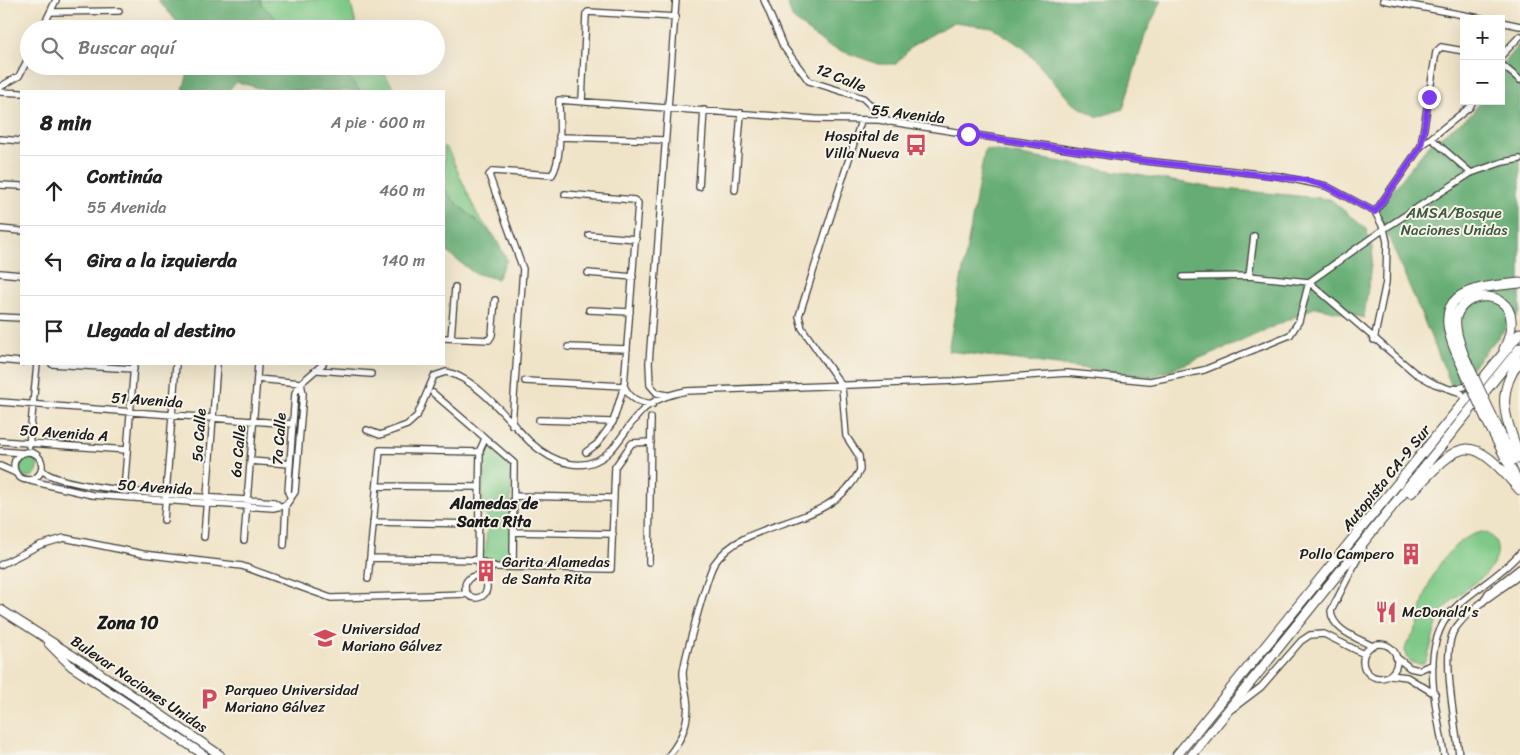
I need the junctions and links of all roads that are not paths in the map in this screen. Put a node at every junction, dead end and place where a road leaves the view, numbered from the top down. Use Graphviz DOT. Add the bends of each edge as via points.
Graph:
graph roads {
  1 [pos="56,0"];
  2 [pos="676,0"];
  3 [pos="764,0"];
  4 [pos="1383,0"];
  5 [pos="119,11"];
  6 [pos="50,12"];
  7 [pos="1464,15"];
  8 [pos="676,17"];
  9 [pos="46,20"];
  10 [pos="1505,23"];
  11 [pos="1520,26"];
  12 [pos="1520,36"];
  13 [pos="1460,50"];
  14 [pos="1505,52"];
  15 [pos="1505,67"];
  16 [pos="20,74"];
  17 [pos="1520,80"];
  18 [pos="0,87"];
  19 [pos="0,92"];
  20 [pos="20,93"];
  21 [pos="582,101"];
  22 [pos="1471,105"];
  23 [pos="667,106"];
  24 [pos="704,110"];
  25 [pos="741,113"];
  26 [pos="861,121"];
  27 [pos="888,122"];
  28 [pos="559,137"];
  29 [pos="1432,139"];
  30 [pos="0,140"];
  31 [pos="665,140"];
  32 [pos="20,141"];
  33 [pos="1421,146"];
  34 [pos="1520,160"];
  35 [pos="1471,173"];
  36 [pos="0,185"];
  37 [pos="20,186"];
  38 [pos="699,187"];
  39 [pos="736,190"];
  40 [pos="565,194"];
  41 [pos="1375,212"];
  42 [pos="0,229"];
  43 [pos="1384,229"];
  44 [pos="20,230"];
  45 [pos="589,235"];
  46 [pos="1254,236"];
  47 [pos="636,239"];
  48 [pos="0,273"];
  49 [pos="588,273"];
  50 [pos="20,275"];
  51 [pos="633,276"];
  52 [pos="1249,276"];
  53 [pos="1183,277"];
  54 [pos="1309,282"];
  55 [pos="1520,283"];
  56 [pos="456,287"];
  57 [pos="495,300"];
  58 [pos="589,310"];
  59 [pos="630,312"];
  60 [pos="0,316"];
  61 [pos="20,318"];
  62 [pos="1520,334"];
  63 [pos="445,338"];
  64 [pos="451,338"];
  65 [pos="1374,340"];
  66 [pos="568,347"];
  67 [pos="1520,348"];
  68 [pos="627,349"];
  69 [pos="1502,356"];
  70 [pos="1461,358"];
  71 [pos="0,360"];
  72 [pos="1520,360"];
  73 [pos="20,362"];
  74 [pos="36,365"];
  75 [pos="93,365"];
  76 [pos="176,365"];
  77 [pos="217,365"];
  78 [pos="258,365"];
  79 [pos="322,365"];
  80 [pos="134,366"];
  81 [pos="318,370"];
  82 [pos="371,374"];
  83 [pos="257,379"];
  84 [pos="1482,380"];
  85 [pos="525,381"];
  86 [pos="301,383"];
  87 [pos="624,386"];
  88 [pos="842,386"];
  89 [pos="1453,389"];
  90 [pos="433,393"];
  91 [pos="668,395"];
  92 [pos="1467,401"];
  93 [pos="0,402"];
  94 [pos="33,404"];
  95 [pos="653,404"];
  96 [pos="130,411"];
  97 [pos="172,414"];
  98 [pos="213,417"];
  99 [pos="651,418"];
  100 [pos="253,420"];
  101 [pos="539,420"];
  102 [pos="613,422"];
  103 [pos="292,424"];
  104 [pos="512,425"];
  105 [pos="367,430"];
  106 [pos="485,439"];
  107 [pos="0,441"];
  108 [pos="651,442"];
  109 [pos="30,443"];
  110 [pos="127,450"];
  111 [pos="0,451"];
  112 [pos="27,452"];
  113 [pos="480,452"];
  114 [pos="586,452"];
  115 [pos="1520,459"];
  116 [pos="250,461"];
  117 [pos="290,464"];
  118 [pos="0,466"];
  119 [pos="42,470"];
  120 [pos="16,473"];
  121 [pos="1518,474"];
  122 [pos="31,481"];
  123 [pos="377,486"];
  124 [pos="479,487"];
  125 [pos="124,489"];
  126 [pos="1520,489"];
  127 [pos="166,493"];
  128 [pos="207,496"];
  129 [pos="514,496"];
  130 [pos="124,498"];
  131 [pos="291,498"];
  132 [pos="614,498"];
  133 [pos="247,499"];
  134 [pos="165,501"];
  135 [pos="207,504"];
  136 [pos="278,505"];
  137 [pos="286,505"];
  138 [pos="246,506"];
  139 [pos="164,520"];
  140 [pos="373,522"];
  141 [pos="478,524"];
  142 [pos="1377,527"];
  143 [pos="514,532"];
  144 [pos="613,534"];
  145 [pos="1369,536"];
  146 [pos="204,537"];
  147 [pos="244,540"];
  148 [pos="284,545"];
  149 [pos="1520,554"];
  150 [pos="370,558"];
  151 [pos="478,560"];
  152 [pos="649,562"];
  153 [pos="0,565"];
  154 [pos="492,566"];
  155 [pos="513,567"];
  156 [pos="1520,568"];
  157 [pos="1520,575"];
  158 [pos="478,576"];
  159 [pos="368,579"];
  160 [pos="486,582"];
  161 [pos="465,587"];
  162 [pos="468,594"];
  163 [pos="453,596"];
  164 [pos="1482,603"];
  165 [pos="0,610"];
  166 [pos="42,637"];
  167 [pos="1372,646"];
  168 [pos="1364,654"];
  169 [pos="60,656"];
  170 [pos="1396,657"];
  171 [pos="78,659"];
  172 [pos="1432,664"];
  173 [pos="91,667"];
  174 [pos="1390,675"];
  175 [pos="84,676"];
  176 [pos="1435,694"];
  177 [pos="1224,714"];
  178 [pos="1441,730"];
  179 [pos="204,755"];
  180 [pos="220,755"];
  181 [pos="669,755"];
  182 [pos="1177,755"];
  183 [pos="1192,755"];
  184 [pos="1444,755"];
  185 [pos="1449,755"];
  186 [pos="1454,755"];
  187 [pos="1459,755"];
  1 -- 6 [label="street"];
  2 -- 8 [label="street"];
  3 -- 27 [label="street, 12 Calle" via="782,46 809,81 863,98"];
  4 -- 7 [label="street"];
  5 -- 6 [label="street"];
  6 -- 9 [label="street"];
  8 -- 21 [label="street" via="588,12"];
  8 -- 23 [label="street"];
  10 -- 11 [label="street"];
  12 -- 14 [label="street"];
  13 -- 33 [label="street" via="1441,47 1436,52"];
  15 -- 17 [label="street"];
  16 -- 18 [label="street"];
  19 -- 20 [label="street"];
  21 -- 23 [label="street, 55 Avenida"];
  21 -- 28 [label="street, 55 Avenida" via="559,100"];
  22 -- 29 [label="street"];
  23 -- 24 [label="street, 55 Avenida"];
  23 -- 31 [label="street"];
  24 -- 25 [label="street, 55 Avenida"];
  24 -- 38 [label="street"];
  25 -- 26 [label="street, 55 Avenida"];
  25 -- 39 [label="street"];
  26 -- 27 [label="street, 55 Avenida"];
  26 -- 88 [label="street" via="799,316 802,328"];
  27 -- 41 [label="street, 55 Avenida" via="1137,160 1305,180 1326,186"];
  28 -- 31 [label="street"];
  28 -- 104 [label="street" via="556,170 552,176 493,171 489,175 523,268"];
  29 -- 33 [label="street"];
  29 -- 35 [label="street"];
  30 -- 32 [label="street"];
  31 -- 91 [label="street" via="649,382 657,393"];
  33 -- 41 [label="street"];
  34 -- 35 [label="street"];
  35 -- 43 [label="street"];
  36 -- 37 [label="street"];
  40 -- 47 [label="street" via="634,200 639,207"];
  41 -- 43 [label="street"];
  42 -- 44 [label="street"];
  43 -- 54 [label="street"];
  43 -- 65 [label="street" via="1387,242 1386,282"];
  45 -- 47 [label="street"];
  46 -- 52 [label="street"];
  47 -- 51 [label="street"];
  48 -- 50 [label="street"];
  49 -- 51 [label="street"];
  51 -- 59 [label="street"];
  52 -- 53 [label="street"];
  52 -- 54 [label="street"];
  54 -- 65 [label="street"];
  54 -- 88 [label="street" via="1299,321 1290,336 1204,370 1150,381 1067,373"];
  55 -- 70 [label="highway" via="1479,287 1458,297 1447,317 1447,329"];
  56 -- 64 [label="street"];
  57 -- 64 [label="street" via="489,340"];
  58 -- 59 [label="street"];
  59 -- 68 [label="street"];
  60 -- 61 [label="street"];
  62 -- 69 [label="highway, Autopista CA-9 Sur"];
  63 -- 64 [label="street"];
  65 -- 89 [label="street" via="1416,373 1435,384"];
  66 -- 68 [label="street"];
  67 -- 142 [label="highway, Autopista CA-9 Sur"];
  68 -- 87 [label="street"];
  69 -- 70 [label="highway" via="1512,320 1497,299 1480,296 1464,304 1456,319"];
  69 -- 84 [label="highway, Autopista CA-9 Sur"];
  70 -- 121 [label="highway, bridge"];
  71 -- 73 [label="street"];
  72 -- 115 [label="highway" via="1506,383 1504,393"];
  74 -- 94 [label="street"];
  75 -- 80 [label="street"];
  76 -- 97 [label="street"];
  77 -- 98 [label="street, 5a Calle"];
  78 -- 83 [label="street, 6a Calle"];
  79 -- 81 [label="street"];
  80 -- 96 [label="street"];
  81 -- 82 [label="street"];
  81 -- 86 [label="street"];
  83 -- 86 [label="street"];
  83 -- 100 [label="street, 6a Calle"];
  84 -- 89 [label="street"];
  84 -- 92 [label="highway, Autopista CA-9 Sur"];
  85 -- 87 [label="street"];
  86 -- 103 [label="street, 7a Calle" via="295,393"];
  86 -- 131 [label="street, 7a Calle" via="297,472 295,492"];
  87 -- 95 [label="street" via="634,400"];
  87 -- 102 [label="street"];
  88 -- 91 [label="street" via="686,391"];
  88 -- 181 [label="street" via="846,436 859,456 860,470 830,504 737,542 713,566 683,672 686,721"];
  89 -- 92 [label="street" via="1462,393"];
  90 -- 106 [label="street"];
  91 -- 95 [label="street"];
  92 -- 182 [label="highway, Autopista CA-9 Sur"];
  93 -- 94 [label="street, 51 Avenida"];
  94 -- 96 [label="street, 51 Avenida"];
  94 -- 109 [label="street"];
  95 -- 104 [label="street" via="643,410 610,451 584,466 565,464 553,458"];
  96 -- 97 [label="street, 51 Avenida"];
  96 -- 110 [label="street"];
  97 -- 98 [label="street, 51 Avenida"];
  97 -- 127 [label="street"];
  98 -- 100 [label="street, 51 Avenida"];
  98 -- 128 [label="street, 5a Calle"];
  99 -- 108 [label="street"];
  100 -- 103 [label="street, 51 Avenida"];
  100 -- 116 [label="street, 6a Calle"];
  101 -- 102 [label="street"];
  102 -- 114 [label="street" via="597,444"];
  103 -- 117 [label="street, 7a Calle"];
  104 -- 105 [label="street" via="472,384 446,372 434,376 417,416 408,425 380,435"];
  106 -- 113 [label="street"];
  106 -- 129 [label="street" via="513,462"];
  107 -- 109 [label="street, 50 Avenida A"];
  108 -- 132 [label="street" via="632,443 618,461"];
  108 -- 152 [label="street"];
  109 -- 110 [label="street, 50 Avenida A"];
  109 -- 112 [label="street"];
  110 -- 125 [label="street"];
  111 -- 112 [label="street"];
  112 -- 119 [label="street" via="41,460"];
  112 -- 120 [label="street" via="14,463"];
  113 -- 123 [label="street" via="381,449"];
  113 -- 124 [label="street"];
  116 -- 117 [label="street"];
  116 -- 133 [label="street, 6a Calle"];
  117 -- 131 [label="street, 7a Calle" via="288,492"];
  118 -- 120 [label="street"];
  119 -- 122 [label="street"];
  119 -- 125 [label="street, 50 Avenida" via="48,475 84,485"];
  120 -- 122 [label="street"];
  121 -- 126 [label="highway"];
  122 -- 130 [label="street, 50 Avenida" via="83,494"];
  123 -- 124 [label="street"];
  123 -- 140 [label="street"];
  124 -- 141 [label="street"];
  125 -- 127 [label="street, 50 Avenida"];
  125 -- 130 [label="street"];
  126 -- 142 [label="highway" via="1486,455 1462,449 1443,460"];
  127 -- 128 [label="street, 50 Avenida"];
  127 -- 134 [label="street"];
  128 -- 133 [label="street, 50 Avenida"];
  128 -- 135 [label="street, 5a Calle"];
  129 -- 132 [label="street"];
  129 -- 143 [label="street"];
  130 -- 134 [label="street, 50 Avenida"];
  131 -- 137 [label="street, 7a Calle"];
  132 -- 144 [label="street"];
  133 -- 136 [label="street, 50 Avenida"];
  133 -- 138 [label="street, 6a Calle"];
  134 -- 135 [label="street, 50 Avenida"];
  134 -- 139 [label="street"];
  135 -- 138 [label="street, 50 Avenida"];
  135 -- 146 [label="street, 5a Calle"];
  136 -- 137 [label="street, 50 Avenida"];
  136 -- 138 [label="street, 50 Avenida" via="273,508"];
  137 -- 148 [label="street"];
  138 -- 147 [label="street, 6a Calle"];
  140 -- 141 [label="street"];
  140 -- 150 [label="street"];
  141 -- 151 [label="street"];
  142 -- 145 [label="highway, Autopista CA-9 Sur"];
  143 -- 144 [label="street"];
  143 -- 155 [label="street"];
  144 -- 155 [label="street" via="611,569"];
  145 -- 167 [label="street" via="1331,610 1331,618 1338,627"];
  145 -- 177 [label="highway, Autopista CA-9 Sur"];
  149 -- 172 [label="street" via="1445,618 1434,646"];
  150 -- 151 [label="street"];
  150 -- 159 [label="street"];
  151 -- 154 [label="street"];
  151 -- 158 [label="street" via="481,569"];
  153 -- 163 [label="street" via="40,545 64,538 142,554 242,566 331,598"];
  154 -- 155 [label="street"];
  154 -- 160 [label="street"];
  156 -- 164 [label="street" via="1488,593"];
  157 -- 164 [label="street"];
  158 -- 160 [label="street"];
  158 -- 161 [label="street" via="469,579"];
  160 -- 162 [label="street" via="484,595 474,598"];
  161 -- 162 [label="street"];
  161 -- 163 [label="street"];
  162 -- 163 [label="street"];
  164 -- 187 [label="street" via="1458,624 1448,645"];
  165 -- 166 [label="main road, Bulevar Naciones Unidas"];
  166 -- 169 [label="main road, Bulevar Naciones Unidas"];
  166 -- 171 [label="main road, Bulevar Naciones Unidas"];
  167 -- 168 [label="street"];
  167 -- 170 [label="street" via="1383,644"];
  168 -- 174 [label="street" via="1363,667 1372,677"];
  168 -- 177 [label="street" via="1324,634 1310,635 1260,687"];
  169 -- 171 [label="main road"];
  169 -- 175 [label="main road, Bulevar Naciones Unidas"];
  170 -- 172 [label="street" via="1410,668 1419,670"];
  170 -- 174 [label="street" via="1396,667"];
  171 -- 173 [label="main road, Bulevar Naciones Unidas"];
  172 -- 176 [label="street"];
  173 -- 175 [label="main road" via="86,669"];
  173 -- 180 [label="main road, Bulevar Naciones Unidas"];
  174 -- 176 [label="street" via="1407,677"];
  175 -- 179 [label="main road, Bulevar Naciones Unidas"];
  176 -- 178 [label="street"];
  177 -- 183 [label="highway, Autopista CA-9 Sur"];
  178 -- 184 [label="street"];
  178 -- 185 [label="street"];
  186 -- 187 [label="street"];
}
